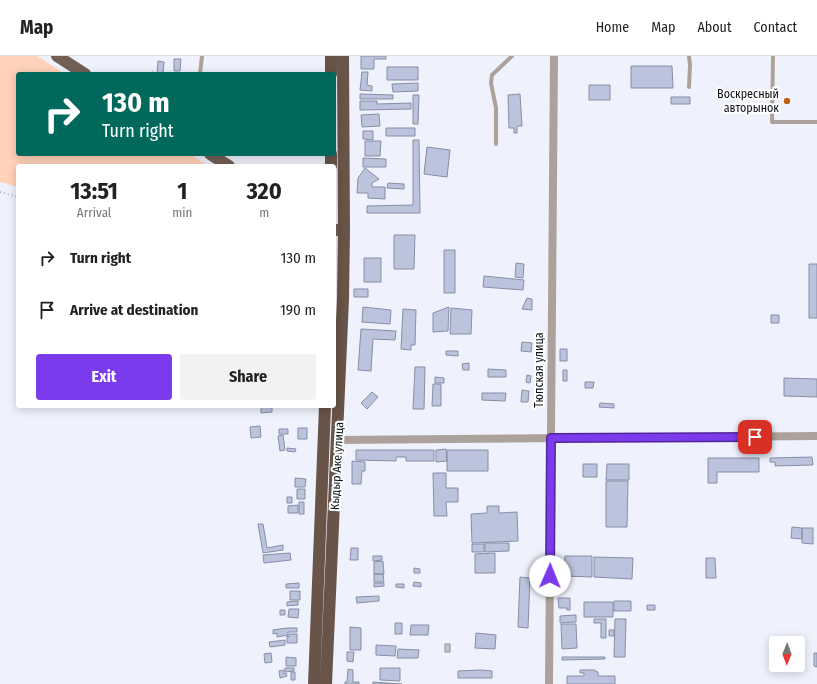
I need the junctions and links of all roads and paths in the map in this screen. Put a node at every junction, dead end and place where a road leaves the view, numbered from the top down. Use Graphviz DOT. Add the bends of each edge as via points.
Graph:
graph roads {
  1 [pos="57,56"];
  2 [pos="202,56"];
  3 [pos="331,56"];
  4 [pos="343,56"];
  5 [pos="512,56"];
  6 [pos="554,56"];
  7 [pos="689,56"];
  8 [pos="773,56"];
  9 [pos="82,72"];
  10 [pos="200,72"];
  11 [pos="331,72"];
  12 [pos="689,87"];
  13 [pos="817,122"];
  14 [pos="496,144"];
  15 [pos="213,156"];
  16 [pos="226,164"];
  17 [pos="0,192"];
  18 [pos="16,196"];
  19 [pos="339,230"];
  20 [pos="324,408"];
  21 [pos="817,436"];
  22 [pos="551,438"];
  23 [pos="338,440"];
  24 [pos="314,684"];
  25 [pos="326,684"];
  26 [pos="549,684"];
  1 -- 9 [label="main road"];
  2 -- 10 [label="lane"];
  3 -- 11 [label="highway"];
  4 -- 19 [label="highway, Кыдыр Аке улица"];
  5 -- 14 [label="lane" via="492,75 496,108"];
  6 -- 22 [label="street, Тюпская улица"];
  7 -- 12 [label="lane"];
  8 -- 13 [label="lane" via="772,122"];
  15 -- 16 [label="main road"];
  17 -- 18 [label="path"];
  19 -- 23 [label="highway, Кыдыр Аке улица" via="343,299"];
  20 -- 24 [label="highway, Кыдыр Аке улица"];
  21 -- 22 [label="street"];
  22 -- 23 [label="street"];
  22 -- 26 [label="street, Тюпская улица"];
  23 -- 25 [label="highway, Кыдыр Аке улица"];
}
